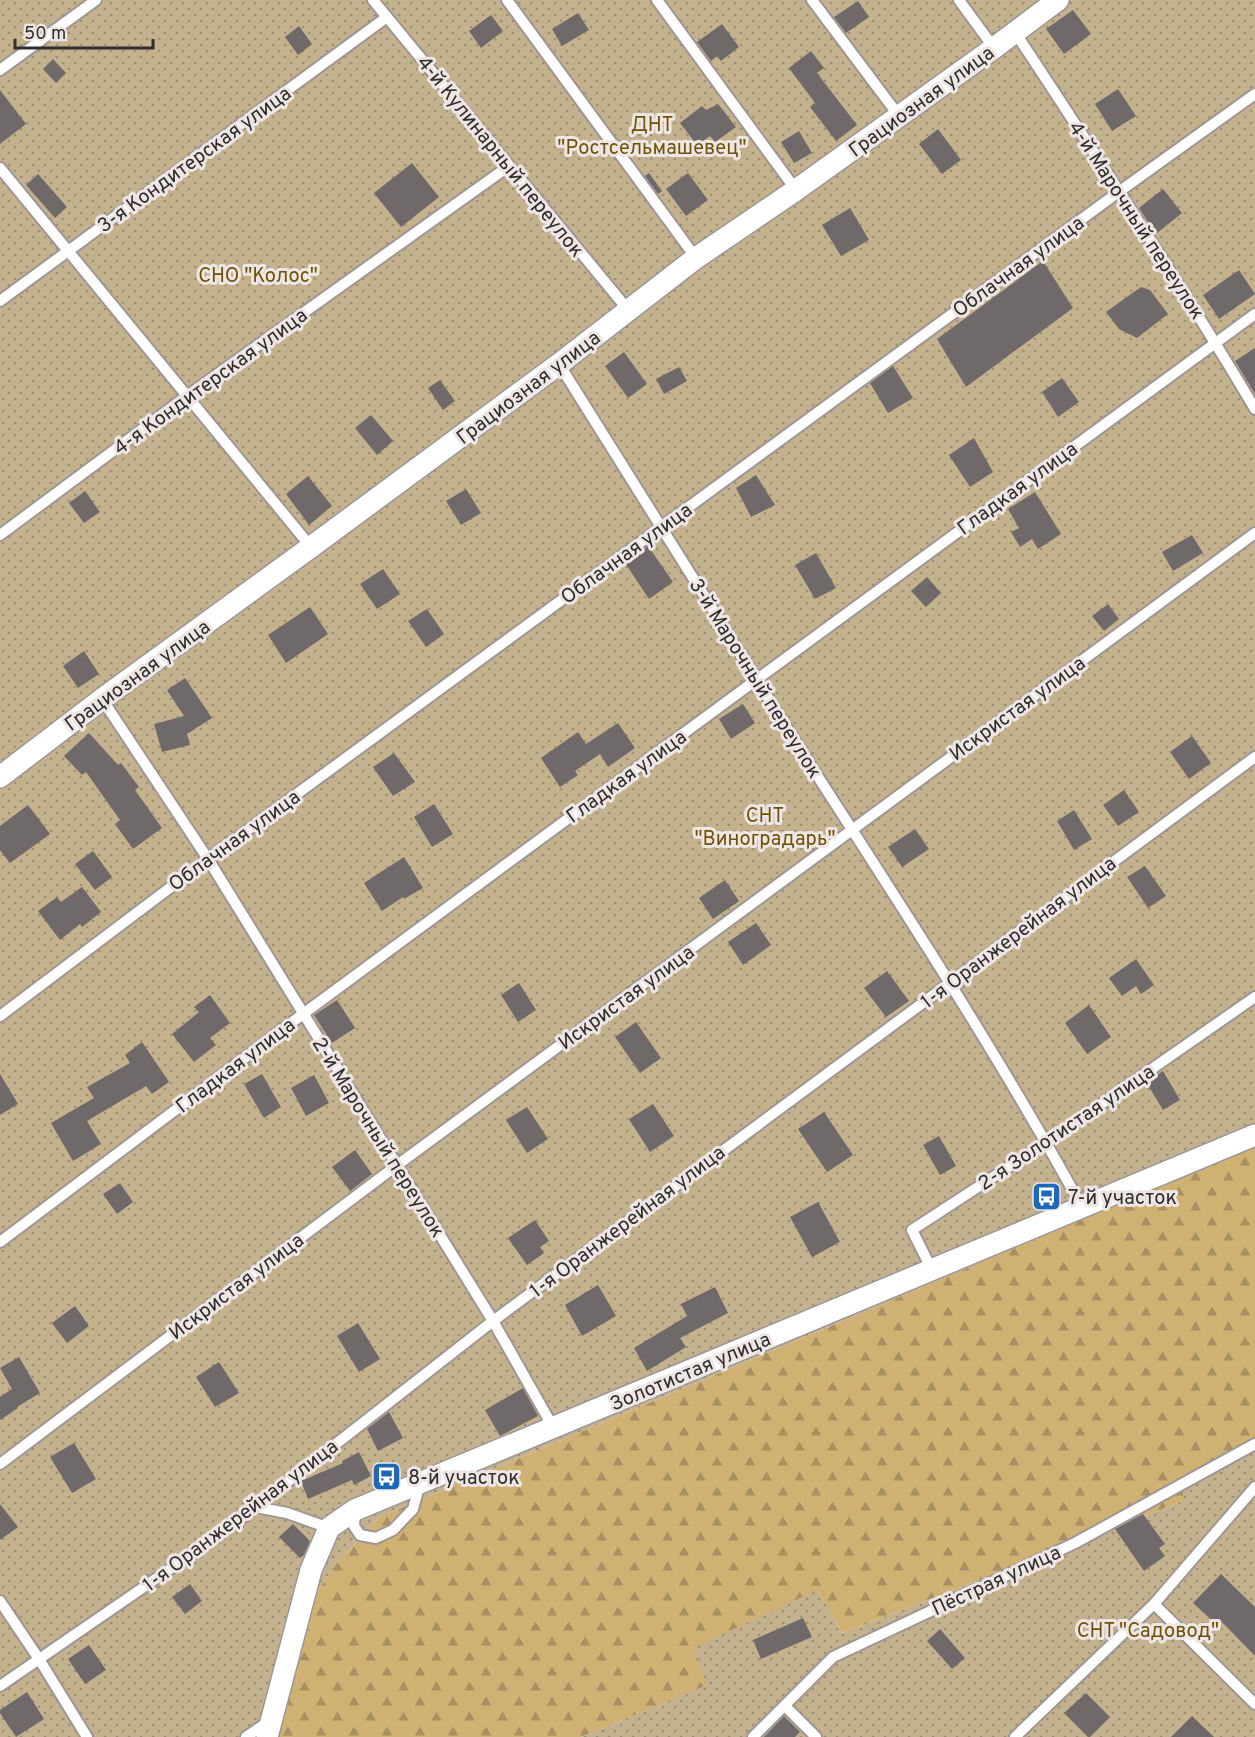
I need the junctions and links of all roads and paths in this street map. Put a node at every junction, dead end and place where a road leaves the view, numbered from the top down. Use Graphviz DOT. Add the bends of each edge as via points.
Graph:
graph roads {
  1 [pos="96,0"];
  2 [pos="373,0"];
  3 [pos="507,0"];
  4 [pos="657,0"];
  5 [pos="812,0"];
  6 [pos="958,0"];
  7 [pos="1058,0"];
  8 [pos="387,17"];
  9 [pos="1015,32"];
  10 [pos="994,48"];
  11 [pos="0,70"];
  12 [pos="1255,94"];
  13 [pos="899,116"];
  14 [pos="509,166"];
  15 [pos="0,168"];
  16 [pos="796,190"];
  17 [pos="1120,191"];
  18 [pos="68,252"];
  19 [pos="696,258"];
  20 [pos="0,302"];
  21 [pos="629,311"];
  22 [pos="1255,315"];
  23 [pos="1215,342"];
  24 [pos="559,364"];
  25 [pos="187,396"];
  26 [pos="1255,409"];
  27 [pos="661,527"];
  28 [pos="1255,533"];
  29 [pos="0,535"];
  30 [pos="311,547"];
  31 [pos="756,680"];
  32 [pos="102,699"];
  33 [pos="1255,757"];
  34 [pos="0,776"];
  35 [pos="852,830"];
  36 [pos="208,859"];
  37 [pos="950,982"];
  38 [pos="1255,997"];
  39 [pos="303,1014"];
  40 [pos="0,1016"];
  41 [pos="1255,1135"];
  42 [pos="1047,1142"];
  43 [pos="396,1166"];
  44 [pos="1082,1207"];
  45 [pos="0,1242"];
  46 [pos="932,1270"];
  47 [pos="493,1321"];
  48 [pos="554,1427"];
  49 [pos="1255,1444"];
  50 [pos="0,1464"];
  51 [pos="420,1483"];
  52 [pos="1255,1486"];
  53 [pos="256,1507"];
  54 [pos="355,1510"];
  55 [pos="329,1528"];
  56 [pos="0,1600"];
  57 [pos="1154,1604"];
  58 [pos="39,1659"];
  59 [pos="0,1686"];
  60 [pos="1255,1704"];
  61 [pos="785,1706"];
  62 [pos="269,1729"];
  63 [pos="87,1737"];
  64 [pos="246,1737"];
  65 [pos="753,1737"];
  66 [pos="816,1737"];
  67 [pos="1015,1737"];
  1 -- 11 [label="lane"];
  2 -- 8 [label="lane, 4-й Кулинарный переулок"];
  3 -- 19 [label="lane"];
  4 -- 16 [label="lane"];
  5 -- 13 [label="lane"];
  6 -- 10 [label="lane"];
  7 -- 9 [label="street, Грациозная улица"];
  8 -- 14 [label="lane, 4-й Кулинарный переулок"];
  8 -- 18 [label="lane, 3-я Кондитерская улица"];
  9 -- 10 [label="street, Грациозная улица"];
  9 -- 17 [label="lane, 4-й Марочный переулок"];
  10 -- 13 [label="street, Грациозная улица"];
  12 -- 17 [label="lane, Облачная улица"];
  13 -- 16 [label="street, Грациозная улица"];
  14 -- 21 [label="lane, 4-й Кулинарный переулок"];
  14 -- 25 [label="lane, 4-я Кондитерская улица"];
  15 -- 18 [label="lane"];
  16 -- 19 [label="street, Грациозная улица"];
  17 -- 23 [label="lane, 4-й Марочный переулок"];
  17 -- 27 [label="lane, Облачная улица"];
  18 -- 20 [label="lane, 3-я Кондитерская улица"];
  18 -- 25 [label="lane"];
  19 -- 21 [label="street, Грациозная улица"];
  21 -- 24 [label="street, Грациозная улица"];
  22 -- 23 [label="lane, Гладкая улица"];
  23 -- 26 [label="lane, 4-й Марочный переулок"];
  23 -- 31 [label="lane, Гладкая улица"];
  24 -- 27 [label="lane, 3-й Марочный переулок"];
  24 -- 30 [label="street, Грациозная улица"];
  25 -- 29 [label="lane, 4-я Кондитерская улица"];
  25 -- 30 [label="lane"];
  27 -- 31 [label="lane, 3-й Марочный переулок"];
  27 -- 36 [label="lane, Облачная улица"];
  28 -- 35 [label="lane, Искристая улица"];
  30 -- 32 [label="street, Грациозная улица"];
  31 -- 35 [label="lane, 3-й Марочный переулок"];
  31 -- 39 [label="lane, Гладкая улица"];
  32 -- 34 [label="street, Грациозная улица"];
  32 -- 36 [label="lane, 2-й Марочный переулок"];
  33 -- 37 [label="lane, 1-я Оранжерейная улица"];
  35 -- 37 [label="lane, 3-й Марочный переулок"];
  35 -- 43 [label="lane, Искристая улица"];
  36 -- 39 [label="lane, 2-й Марочный переулок"];
  36 -- 40 [label="lane, Облачная улица"];
  37 -- 42 [label="lane, 3-й Марочный переулок"];
  37 -- 47 [label="lane, 1-я Оранжерейная улица"];
  38 -- 42 [label="lane, 2-я Золотистая улица"];
  39 -- 43 [label="lane, 2-й Марочный переулок"];
  39 -- 45 [label="lane, Гладкая улица"];
  41 -- 44 [label="street, Золотистая улица"];
  42 -- 44 [label="lane, 3-й Марочный переулок"];
  42 -- 46 [label="lane, 2-я Золотистая улица" via="912,1230"];
  43 -- 47 [label="lane, 2-й Марочный переулок"];
  43 -- 50 [label="lane, Искристая улица"];
  44 -- 46 [label="street, Золотистая улица"];
  46 -- 48 [label="street, Золотистая улица"];
  47 -- 48 [label="lane, 2-й Марочный переулок"];
  47 -- 53 [label="lane, 1-я Оранжерейная улица"];
  48 -- 51 [label="street, Золотистая улица"];
  49 -- 61 [label="lane, Пёстрая улица" via="1075,1543 833,1657"];
  51 -- 54 [label="street, Золотистая улица"];
  51 -- 54 [label="lane" via="413,1509 393,1530 376,1538 360,1535 354,1526"];
  52 -- 57 [label="lane"];
  53 -- 55 [label="lane"];
  53 -- 58 [label="lane, 1-я Оранжерейная улица"];
  54 -- 55 [label="street, Золотистая улица"];
  55 -- 62 [label="street" via="311,1570"];
  56 -- 58 [label="lane"];
  57 -- 60 [label="lane"];
  57 -- 67 [label="lane"];
  58 -- 59 [label="lane, 1-я Оранжерейная улица"];
  58 -- 63 [label="lane"];
  61 -- 65 [label="lane, Пёстрая улица"];
  61 -- 66 [label="lane"];
  62 -- 64 [label="lane"];
}
